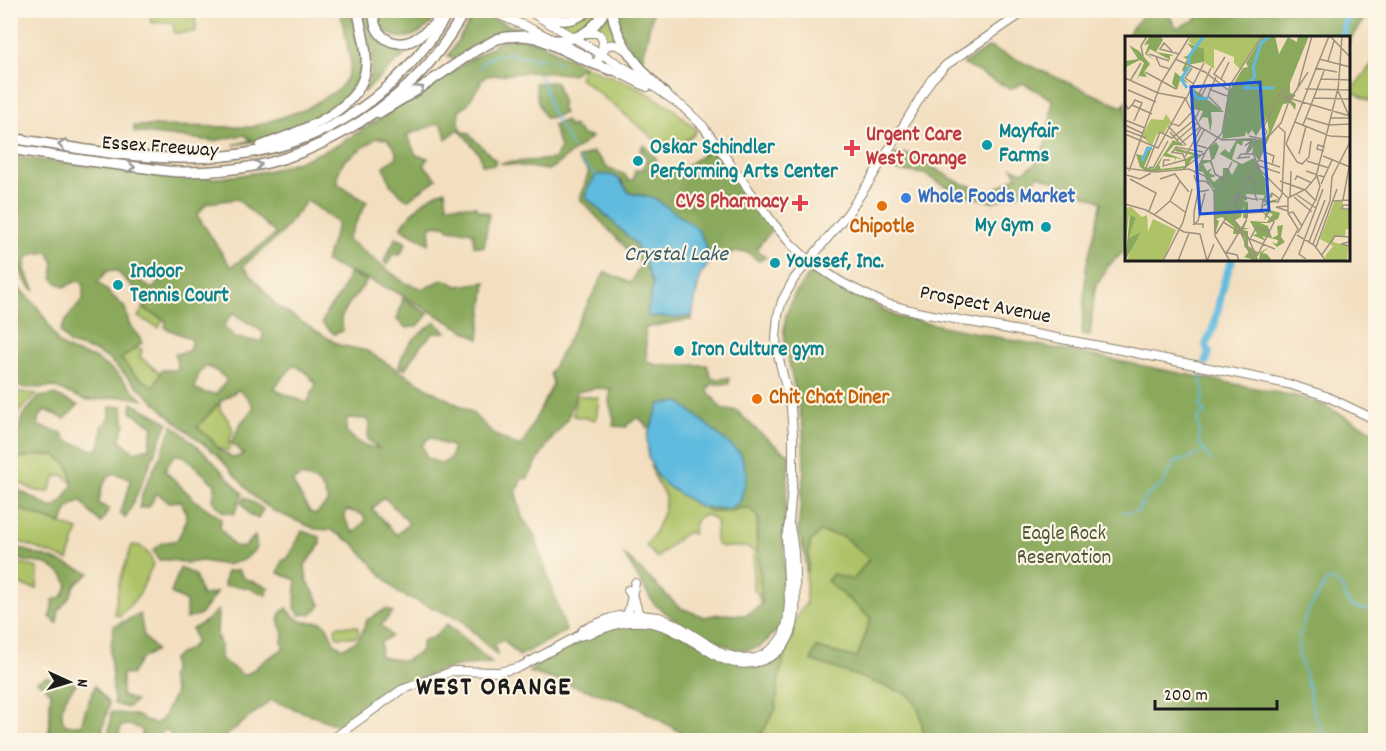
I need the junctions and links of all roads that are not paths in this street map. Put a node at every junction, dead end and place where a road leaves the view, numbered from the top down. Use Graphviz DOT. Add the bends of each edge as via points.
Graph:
graph roads {
  1 [pos="355,10"];
  2 [pos="375,10"];
  3 [pos="465,10"];
  4 [pos="488,10"];
  5 [pos="527,10"];
  6 [pos="535,10"];
  7 [pos="588,10"];
  8 [pos="605,10"];
  9 [pos="612,10"];
  10 [pos="1028,10"];
  11 [pos="448,12"];
  12 [pos="586,33"];
  13 [pos="574,38"];
  14 [pos="555,40"];
  15 [pos="627,50"];
  16 [pos="599,58"];
  17 [pos="611,70"];
  18 [pos="665,94"];
  19 [pos="350,127"];
  20 [pos="10,138"];
  21 [pos="10,149"];
  22 [pos="243,154"];
  23 [pos="809,261"];
  24 [pos="1376,420"];
  25 [pos="789,523"];
  26 [pos="635,583"];
  27 [pos="792,585"];
  28 [pos="631,594"];
  29 [pos="627,615"];
  30 [pos="640,615"];
  31 [pos="662,625"];
  32 [pos="589,634"];
  33 [pos="578,636"];
  34 [pos="331,741"];
  1 -- 22 [label="highway" via="366,58 364,75 348,102 305,129"];
  2 -- 11 [label="highway" via="374,21 380,34 400,43 421,36"];
  3 -- 19 [label="highway, Essex Freeway" via="448,38 407,86"];
  4 -- 14 [label="main road, Prospect Avenue"];
  5 -- 13 [label="main road, Prospect Avenue"];
  6 -- 7 [label="highway" via="546,17 567,21"];
  8 -- 12 [label="highway"];
  9 -- 15 [label="highway" via="617,33"];
  10 -- 23 [label="main road" via="946,65 931,80 871,179"];
  11 -- 22 [label="highway, Essex Freeway" via="404,70 363,107 313,135 284,146"];
  12 -- 13 [label="highway"];
  12 -- 16 [label="main road" via="597,33 602,38"];
  13 -- 14 [label="highway"];
  13 -- 16 [label="main road, Prospect Avenue"];
  14 -- 16 [label="main road, Prospect Avenue"];
  15 -- 16 [label="main road" via="609,44"];
  15 -- 18 [label="highway"];
  16 -- 17 [label="main road, Prospect Avenue"];
  16 -- 18 [label="main road, Prospect Avenue"];
  17 -- 18 [label="main road, Prospect Avenue"];
  19 -- 17 [label="highway, one-way" via="391,107 475,51 506,37 537,38"];
  18 -- 23 [label="main road, Prospect Avenue" via="703,126 781,233"];
  21 -- 19 [label="highway, Essex Freeway, one-way" via="181,172 227,170 269,163 327,141"];
  22 -- 20 [label="highway, Essex Freeway, one-way" via="178,158"];
  23 -- 24 [label="main road, Prospect Avenue" via="853,289 892,306 1288,384 1326,396"];
  23 -- 25 [label="main road" via="786,292 776,326 793,435"];
  25 -- 27 [label="main road" via="795,558"];
  25 -- 27 [label="main road" via="786,537"];
  26 -- 28 [label="main road"];
  27 -- 30 [label="main road" via="783,636 756,658 723,654 677,624"];
  27 -- 31 [label="main road" via="796,604 788,641 773,656 756,663 729,662"];
  28 -- 29 [label="main road"];
  28 -- 30 [label="main road"];
  29 -- 30 [label="main road"];
  29 -- 32 [label="main road"];
  29 -- 33 [label="main road" via="584,629"];
  30 -- 31 [label="main road"];
  31 -- 32 [label="main road" via="627,622"];
  32 -- 33 [label="main road"];
  33 -- 34 [label="main road" via="512,669 453,671 401,690"];
}
